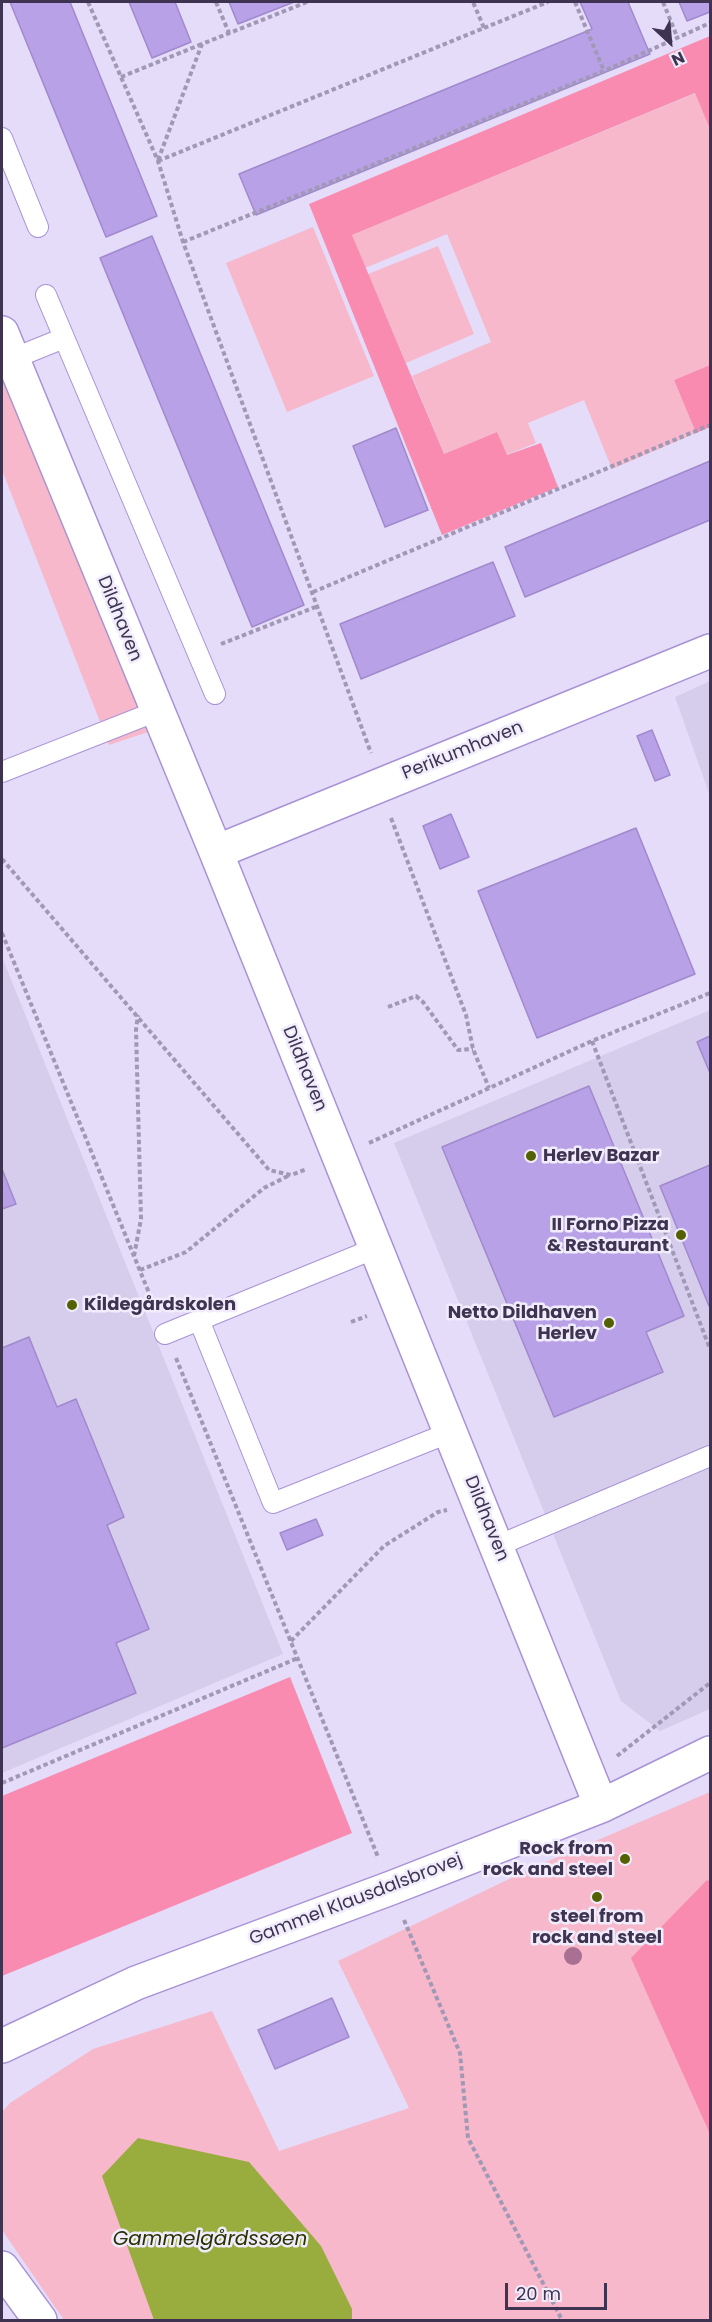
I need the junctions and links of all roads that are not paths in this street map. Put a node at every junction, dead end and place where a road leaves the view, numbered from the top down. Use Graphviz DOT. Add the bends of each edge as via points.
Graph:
graph roads {
  1 [pos="2,138"];
  2 [pos="38,227"];
  3 [pos="46,295"];
  4 [pos="64,338"];
  5 [pos="7,346"];
  6 [pos="711,651"];
  7 [pos="215,694"];
  8 [pos="157,711"];
  9 [pos="2,772"];
  10 [pos="216,852"];
  11 [pos="376,1248"];
  12 [pos="199,1320"];
  13 [pos="165,1334"];
  14 [pos="451,1432"];
  15 [pos="711,1456"];
  16 [pos="498,1546"];
  17 [pos="711,1753"];
  18 [pos="596,1792"];
  19 [pos="2,2046"];
  20 [pos="2,2268"];
  21 [pos="40,2320"];
  1 -- 2 [label="lane"];
  3 -- 4 [label="lane"];
  4 -- 5 [label="lane"];
  4 -- 7 [label="lane"];
  5 -- 8 [label="street, Dildhaven"];
  6 -- 10 [label="street, Perikumhaven"];
  8 -- 9 [label="lane"];
  8 -- 10 [label="street, Dildhaven"];
  10 -- 11 [label="street, Dildhaven"];
  11 -- 12 [label="lane"];
  11 -- 14 [label="street, Dildhaven"];
  12 -- 13 [label="lane"];
  12 -- 14 [label="lane" via="273,1503"];
  14 -- 16 [label="street, Dildhaven"];
  15 -- 16 [label="lane"];
  16 -- 18 [label="street, Dildhaven"];
  17 -- 18 [label="street, Gammel Klausdalsbrovej"];
  18 -- 19 [label="street, Gammel Klausdalsbrovej" via="391,1888 136,1983"];
  20 -- 21 [label="street"];
}
